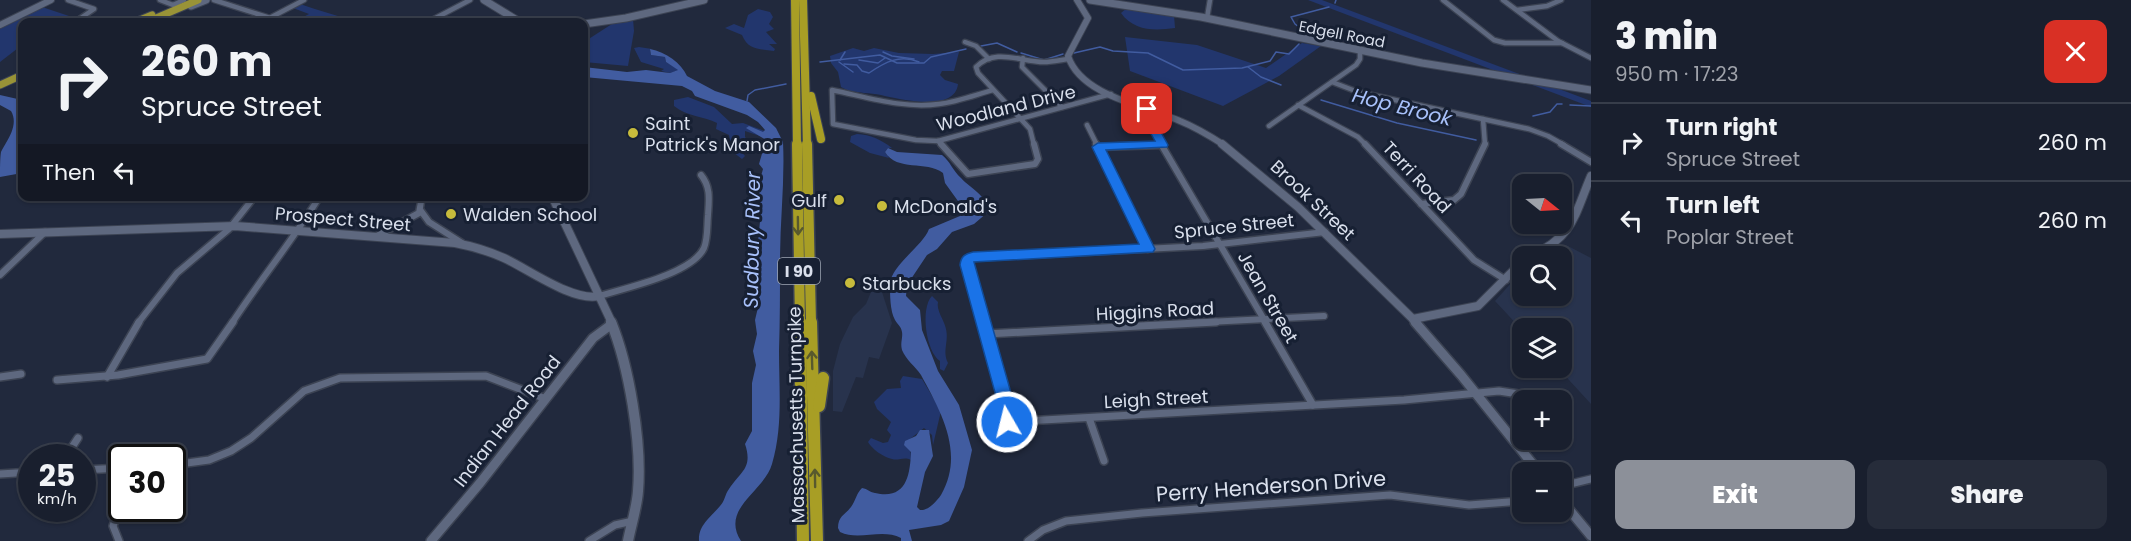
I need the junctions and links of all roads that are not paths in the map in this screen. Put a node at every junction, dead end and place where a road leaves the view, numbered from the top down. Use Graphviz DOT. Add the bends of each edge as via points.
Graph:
graph roads {
  1 [pos="51,0"];
  2 [pos="68,0"];
  3 [pos="160,0"];
  4 [pos="184,0"];
  5 [pos="190,0"];
  6 [pos="198,0"];
  7 [pos="206,0"];
  8 [pos="214,0"];
  9 [pos="304,0"];
  10 [pos="470,0"];
  11 [pos="484,0"];
  12 [pos="704,0"];
  13 [pos="795,0"];
  14 [pos="803,0"];
  15 [pos="1077,0"];
  16 [pos="1090,0"];
  17 [pos="1210,0"];
  18 [pos="1443,0"];
  19 [pos="1503,0"];
  20 [pos="1561,0"];
  21 [pos="173,5"];
  22 [pos="1516,10"];
  23 [pos="81,18"];
  24 [pos="146,18"];
  25 [pos="147,18"];
  26 [pos="156,18"];
  27 [pos="162,18"];
  28 [pos="270,18"];
  29 [pos="436,18"];
  30 [pos="513,18"];
  31 [pos="1207,18"];
  32 [pos="588,23"];
  33 [pos="0,25"];
  34 [pos="965,42"];
  35 [pos="1562,43"];
  36 [pos="1360,51"];
  37 [pos="804,55"];
  38 [pos="1023,58"];
  39 [pos="1591,58"];
  40 [pos="989,59"];
  41 [pos="1068,59"];
  42 [pos="18,78"];
  43 [pos="1332,82"];
  44 [pos="0,86"];
  45 [pos="993,90"];
  46 [pos="1591,90"];
  47 [pos="1111,94"];
  48 [pos="1298,105"];
  49 [pos="1062,107"];
  50 [pos="1147,109"];
  51 [pos="1020,118"];
  52 [pos="1483,119"];
  53 [pos="1088,125"];
  54 [pos="1269,126"];
  55 [pos="821,139"];
  56 [pos="938,141"];
  57 [pos="1162,145"];
  58 [pos="1098,147"];
  59 [pos="1591,162"];
  60 [pos="701,175"];
  61 [pos="1591,177"];
  62 [pos="252,201"];
  63 [pos="317,201"];
  64 [pos="422,201"];
  65 [pos="554,201"];
  66 [pos="1421,204"];
  67 [pos="421,211"];
  68 [pos="235,226"];
  69 [pos="299,230"];
  70 [pos="45,232"];
  71 [pos="1324,232"];
  72 [pos="0,234"];
  73 [pos="377,236"];
  74 [pos="464,244"];
  75 [pos="1220,245"];
  76 [pos="1554,246"];
  77 [pos="1148,249"];
  78 [pos="967,260"];
  79 [pos="1512,273"];
  80 [pos="0,274"];
  81 [pos="1506,280"];
  82 [pos="599,296"];
  83 [pos="1324,316"];
  84 [pos="1413,319"];
  85 [pos="1264,320"];
  86 [pos="612,324"];
  87 [pos="986,334"];
  88 [pos="21,374"];
  89 [pos="0,377"];
  90 [pos="107,377"];
  91 [pos="823,378"];
  92 [pos="57,380"];
  93 [pos="1512,393"];
  94 [pos="1475,394"];
  95 [pos="546,399"];
  96 [pos="1313,405"];
  97 [pos="1089,418"];
  98 [pos="78,438"];
  99 [pos="814,440"];
  100 [pos="74,444"];
  101 [pos="1104,461"];
  102 [pos="1531,462"];
  103 [pos="186,464"];
  104 [pos="18,473"];
  105 [pos="0,474"];
  106 [pos="1591,479"];
  107 [pos="1572,484"];
  108 [pos="1512,502"];
  109 [pos="1572,513"];
  110 [pos="633,521"];
  111 [pos="114,522"];
  112 [pos="1591,536"];
  113 [pos="119,541"];
  114 [pos="431,541"];
  115 [pos="589,541"];
  116 [pos="628,541"];
  117 [pos="802,541"];
  118 [pos="817,541"];
  119 [pos="1028,541"];
  1 -- 33 [label="street"];
  2 -- 23 [label="street" via="94,9"];
  3 -- 21 [label="street"];
  4 -- 21 [label="street"];
  5 -- 25 [label="highway"];
  6 -- 26 [label="highway"];
  7 -- 27 [label="main road"];
  8 -- 28 [label="street"];
  9 -- 28 [label="street"];
  10 -- 29 [label="street"];
  11 -- 30 [label="main road"];
  12 -- 32 [label="main road"];
  13 -- 117 [label="highway, Massachusetts Turnpike / I 90, one-way"];
  14 -- 37 [label="highway, Massachusetts Turnpike / I 90"];
  15 -- 41 [label="street" via="1088,20"];
  16 -- 31 [label="main road, Edgell Road"];
  17 -- 31 [label="street"];
  18 -- 35 [label="street" via="1494,40"];
  19 -- 22 [label="street"];
  20 -- 22 [label="street"];
  21 -- 24 [label="highway"];
  22 -- 35 [label="street"];
  31 -- 36 [label="main road, Edgell Road"];
  34 -- 40 [label="street" via="976,46"];
  35 -- 39 [label="street"];
  36 -- 43 [label="street" via="1358,63"];
  36 -- 46 [label="main road, Edgell Road"];
  37 -- 55 [label="highway"];
  99 -- 37 [label="highway, Massachusetts Turnpike / I 90, one-way"];
  38 -- 40 [label="street" via="1007,55"];
  38 -- 41 [label="street" via="1045,62"];
  38 -- 49 [label="street" via="1022,67"];
  40 -- 45 [label="street" via="979,62 976,69"];
  41 -- 47 [label="street, Brook Street" via="1080,77"];
  42 -- 44 [label="highway"];
  43 -- 48 [label="street"];
  43 -- 52 [label="street" via="1358,92"];
  45 -- 51 [label="street"];
  45 -- 56 [label="street, Woodland Drive" via="927,106 832,90 833,124"];
  47 -- 49 [label="street, Woodland Drive"];
  47 -- 50 [label="street, Brook Street"];
  48 -- 54 [label="street"];
  48 -- 66 [label="street, Terri Road" via="1358,137"];
  49 -- 51 [label="street, Woodland Drive"];
  50 -- 57 [label="street, Jean Street"];
  50 -- 71 [label="street, Brook Street" via="1188,125 1226,147 1282,191"];
  51 -- 56 [label="street, Woodland Drive"];
  51 -- 56 [label="street" via="1032,134 1038,159 1033,164 968,174"];
  52 -- 59 [label="street" via="1542,133"];
  52 -- 66 [label="street" via="1485,146 1461,194 1454,200"];
  53 -- 58 [label="street"];
  57 -- 58 [label="street"];
  57 -- 75 [label="street, Jean Street"];
  58 -- 77 [label="street"];
  60 -- 82 [label="street" via="710,195 701,254 690,264"];
  61 -- 76 [label="street" via="1568,231"];
  62 -- 68 [label="street"];
  63 -- 69 [label="street"];
  64 -- 67 [label="street"];
  65 -- 82 [label="main road"];
  66 -- 81 [label="street, Terri Road" via="1474,260"];
  67 -- 73 [label="street"];
  67 -- 74 [label="street" via="429,222"];
  68 -- 69 [label="street, Prospect Street"];
  68 -- 70 [label="street, Prospect Street"];
  68 -- 90 [label="street" via="169,282"];
  69 -- 73 [label="street, Prospect Street"];
  69 -- 90 [label="street" via="263,275 207,359"];
  70 -- 72 [label="street, Prospect Street"];
  70 -- 80 [label="street"];
  71 -- 75 [label="street, Spruce Street"];
  71 -- 84 [label="street, Brook Street"];
  73 -- 74 [label="street, Prospect Street"];
  74 -- 82 [label="street, Prospect Street" via="581,296"];
  75 -- 77 [label="street, Spruce Street"];
  75 -- 85 [label="street, Jean Street"];
  77 -- 78 [label="street, Spruce Street"];
  78 -- 87 [label="street, Leigh Street"];
  79 -- 81 [label="street"];
  81 -- 84 [label="street" via="1478,306"];
  82 -- 86 [label="main road"];
  83 -- 85 [label="street, Higgins Road"];
  84 -- 94 [label="street, Brook Street"];
  85 -- 87 [label="street, Higgins Road"];
  85 -- 96 [label="street, Jean Street"];
  86 -- 95 [label="street, Indian Head Road" via="593,338"];
  86 -- 110 [label="main road" via="623,358 637,436 639,473"];
  87 -- 97 [label="street, Leigh Street" via="1007,407 1007,422"];
  88 -- 89 [label="street"];
  90 -- 92 [label="street"];
  91 -- 99 [label="highway"];
  93 -- 94 [label="street, Leigh Street"];
  94 -- 96 [label="street, Leigh Street"];
  94 -- 102 [label="street, Brook Street"];
  95 -- 103 [label="street" via="486,376 340,378 302,391 261,430 226,454"];
  95 -- 114 [label="street, Indian Head Road"];
  96 -- 97 [label="street, Leigh Street"];
  97 -- 101 [label="street"];
  98 -- 100 [label="street"];
  118 -- 99 [label="highway, Massachusetts Turnpike / I 90, one-way"];
  104 -- 105 [label="street"];
  106 -- 107 [label="street"];
  108 -- 119 [label="street, Perry Henderson Drive" via="1468,505 1390,495 1142,513 1066,521"];
  109 -- 112 [label="street"];
  110 -- 115 [label="street" via="615,525"];
  110 -- 116 [label="main road"];
  111 -- 113 [label="street"];
}
